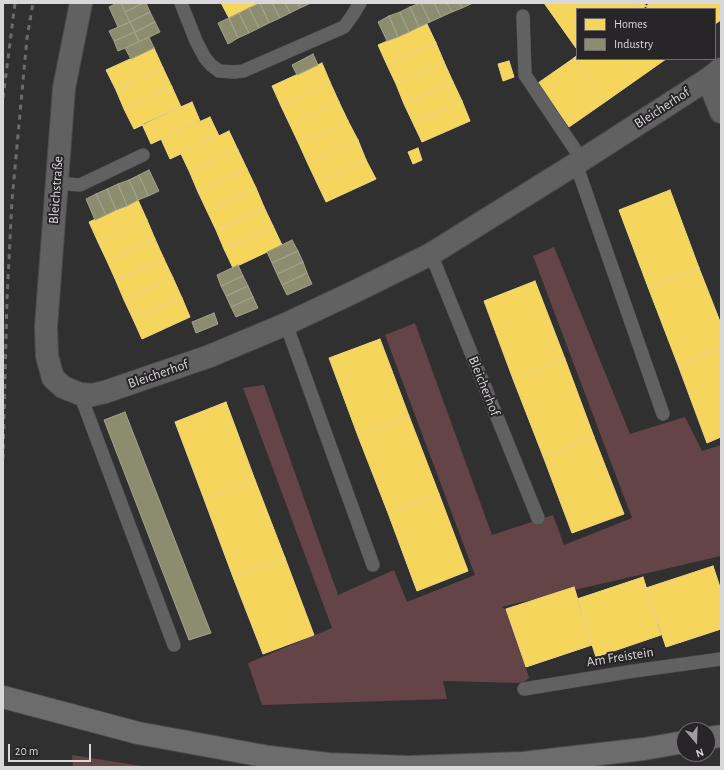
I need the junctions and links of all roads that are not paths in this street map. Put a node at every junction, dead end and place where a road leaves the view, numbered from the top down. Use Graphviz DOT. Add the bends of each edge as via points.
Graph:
graph roads {
  1 [pos="81,3"];
  2 [pos="181,3"];
  3 [pos="360,3"];
  4 [pos="523,16"];
  5 [pos="715,74"];
  6 [pos="721,112"];
  7 [pos="143,155"];
  8 [pos="579,162"];
  9 [pos="57,182"];
  10 [pos="431,254"];
  11 [pos="286,324"];
  12 [pos="53,378"];
  13 [pos="80,394"];
  14 [pos="663,414"];
  15 [pos="538,518"];
  16 [pos="373,565"];
  17 [pos="174,645"];
  18 [pos="721,659"];
  19 [pos="524,689"];
  20 [pos="3,697"];
  21 [pos="676,743"];
  1 -- 9 [label="street, Bleichstraße" via="64,88"];
  2 -- 3 [label="lane" via="205,58 219,71 234,72 243,71 344,27"];
  4 -- 8 [label="lane" via="525,75"];
  5 -- 6 [label="street, Bleicherhof"];
  5 -- 8 [label="street, Bleicherhof"];
  7 -- 9 [label="lane" via="80,185"];
  8 -- 10 [label="street, Bleicherhof"];
  8 -- 14 [label="lane"];
  9 -- 12 [label="street, Bleichstraße" via="46,327 47,356"];
  10 -- 11 [label="street, Bleicherhof"];
  10 -- 15 [label="lane, Bleicherhof"];
  11 -- 13 [label="street, Bleicherhof" via="210,356 105,392"];
  11 -- 16 [label="lane"];
  12 -- 13 [label="street, Bleicherhof" via="63,387"];
  13 -- 17 [label="lane"];
  18 -- 19 [label="lane, Am Freistein"];
  20 -- 21 [label="main road" via="138,733 269,757 328,764 409,767 523,763"];
}
